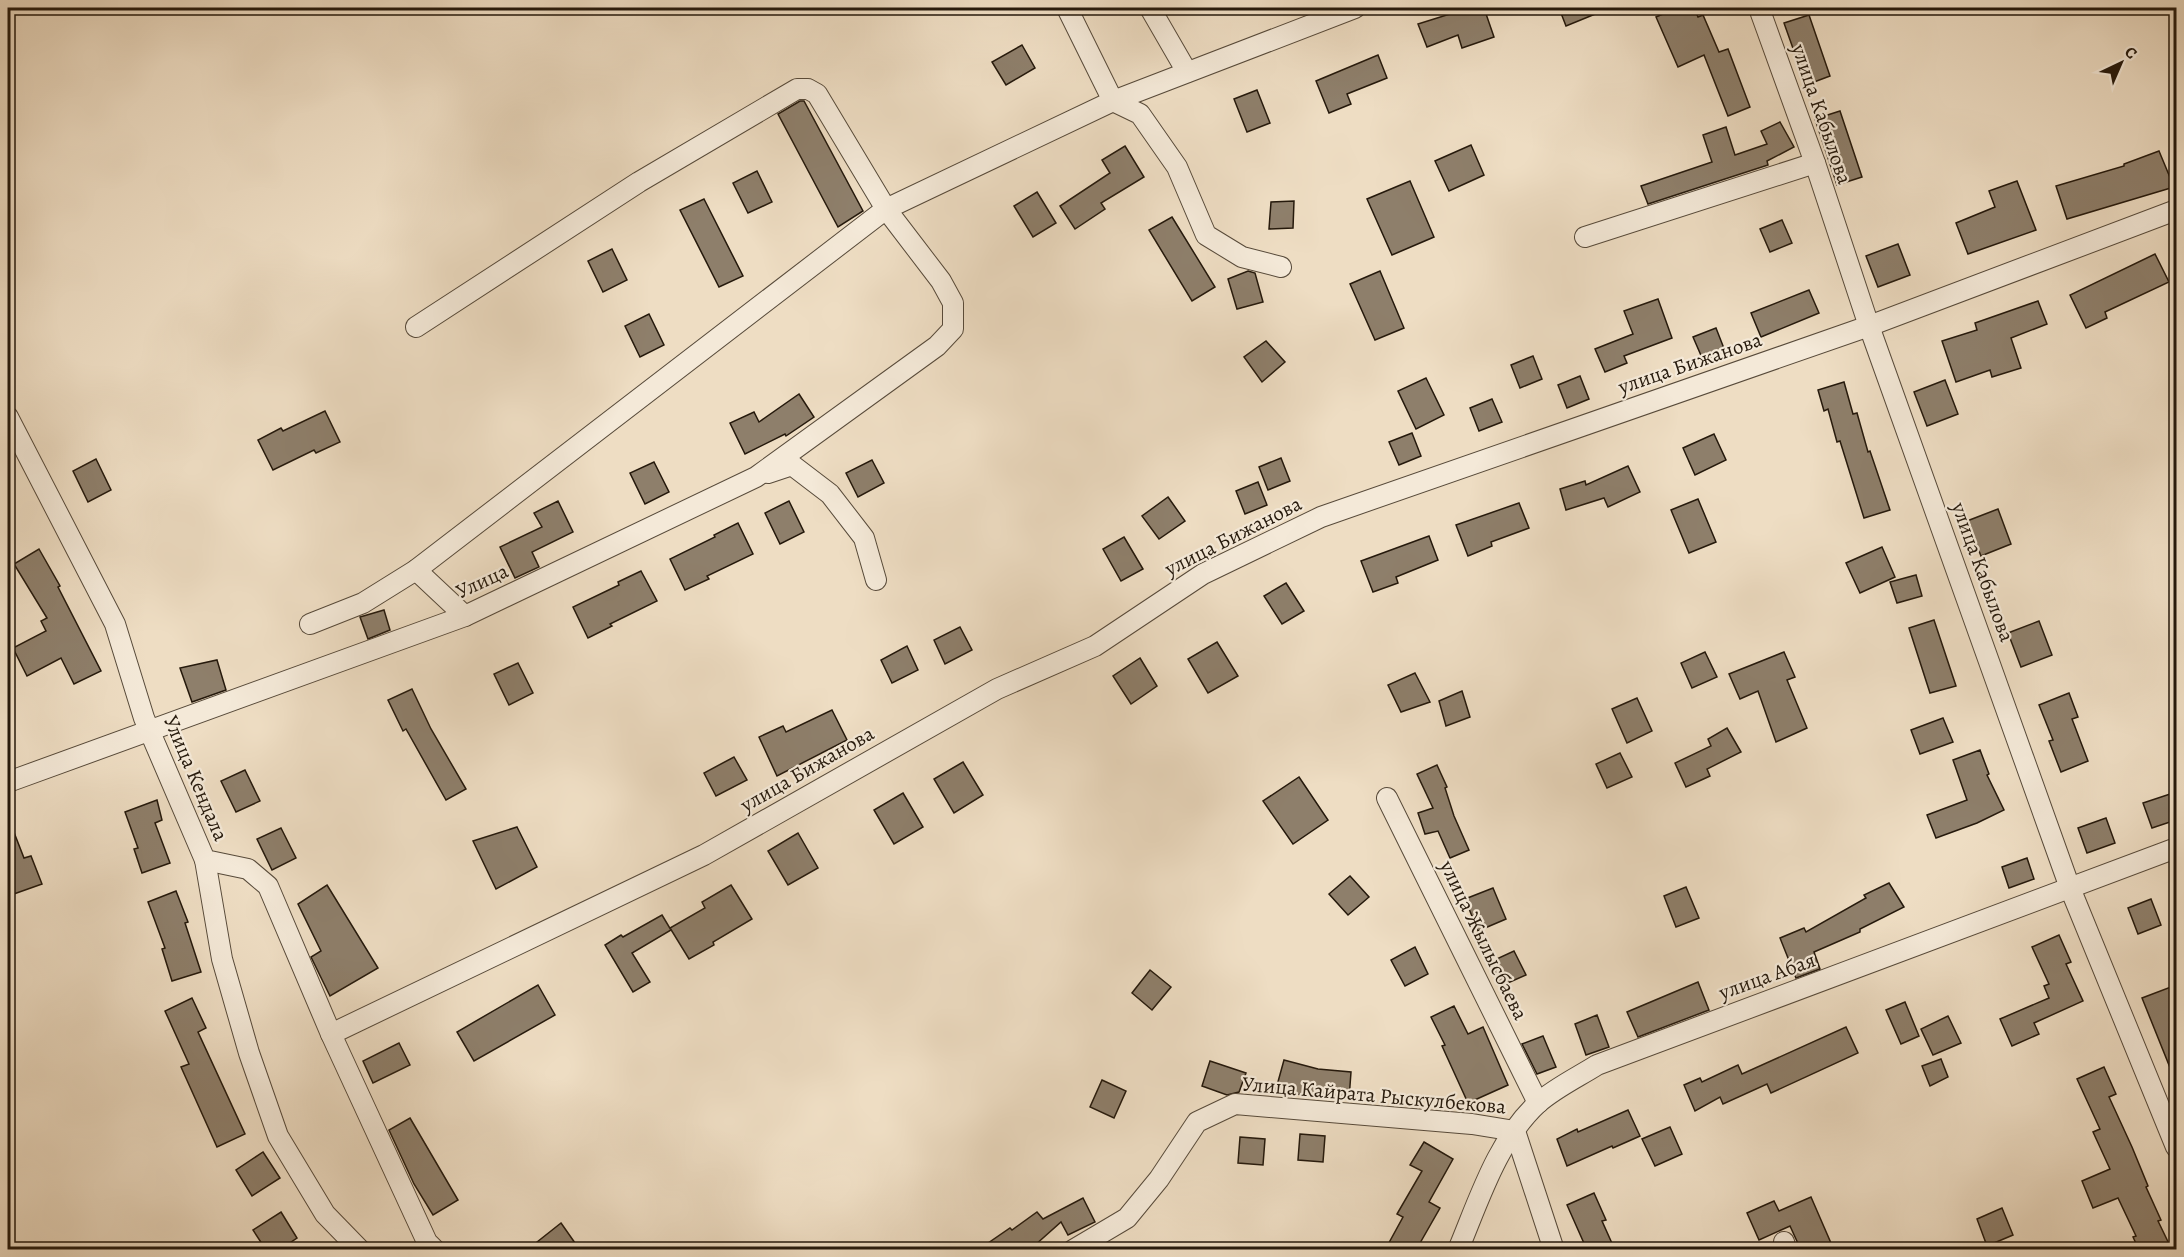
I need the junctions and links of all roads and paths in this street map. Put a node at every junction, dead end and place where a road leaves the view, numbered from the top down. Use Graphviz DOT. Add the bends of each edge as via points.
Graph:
graph roads {
  1 [pos="1067,8"];
  2 [pos="1150,8"];
  3 [pos="1355,8"];
  4 [pos="1759,8"];
  5 [pos="1187,72"];
  6 [pos="1113,101"];
  7 [pos="1815,163"];
  8 [pos="886,209"];
  9 [pos="2176,210"];
  10 [pos="1586,237"];
  11 [pos="1281,267"];
  12 [pos="1869,326"];
  13 [pos="416,327"];
  14 [pos="8,417"];
  15 [pos="756,477"];
  16 [pos="416,570"];
  17 [pos="876,580"];
  18 [pos="465,616"];
  19 [pos="310,624"];
  20 [pos="150,730"];
  21 [pos="8,782"];
  22 [pos="1387,798"];
  23 [pos="2176,848"];
  24 [pos="205,860"];
  25 [pos="2070,888"];
  26 [pos="331,1034"];
  27 [pos="1538,1103"];
  28 [pos="1515,1131"];
  29 [pos="2176,1147"];
  30 [pos="360,1250"];
  31 [pos="435,1250"];
  32 [pos="1073,1250"];
  33 [pos="1458,1250"];
  34 [pos="1554,1250"];
  1 -- 6 [label="street"];
  2 -- 5 [label="street"];
  3 -- 5 [label="street"];
  4 -- 7 [label="street, улица Кабылова"];
  5 -- 6 [label="street"];
  6 -- 8 [label="street"];
  6 -- 11 [label="street" via="1140,114 1177,167 1206,235 1242,257"];
  7 -- 10 [label="street"];
  7 -- 12 [label="street, улица Кабылова"];
  8 -- 13 [label="street" via="817,94 797,89 639,182"];
  8 -- 15 [label="street, Улица" via="941,281 953,303 953,329 937,346"];
  8 -- 16 [label="street"];
  9 -- 12 [label="street, улица Бижанова"];
  12 -- 25 [label="street, улица Кабылова"];
  12 -- 26 [label="street, улица Бижанова" via="1321,517 1203,573 1095,646 997,689 704,855"];
  14 -- 20 [label="street, Улица Кендала" via="115,624"];
  15 -- 17 [label="street" via="792,465 830,494 864,538"];
  15 -- 18 [label="street, Улица"];
  16 -- 18 [label="street"];
  16 -- 19 [label="street" via="363,603"];
  18 -- 20 [label="street, Улица"];
  20 -- 21 [label="street, Улица"];
  20 -- 24 [label="street, Улица Кендала"];
  22 -- 27 [label="street, улица Жылысбаева"];
  23 -- 25 [label="street, улица Абая"];
  24 -- 26 [label="street, Улица Кендала" via="248,869 268,886"];
  24 -- 30 [label="street" via="222,959 278,1136 325,1214"];
  25 -- 27 [label="street, улица Абая" via="1597,1065"];
  25 -- 29 [label="street, улица Кабылова"];
  26 -- 31 [label="street, Улица Кендала" via="427,1242"];
  27 -- 28 [label="street, улица Абая"];
  28 -- 32 [label="street, Улица Кайрата Рыскулбекова" via="1235,1104 1197,1122 1127,1218"];
  28 -- 33 [label="street, улица Абая" via="1492,1167"];
  28 -- 34 [label="street"];
}
